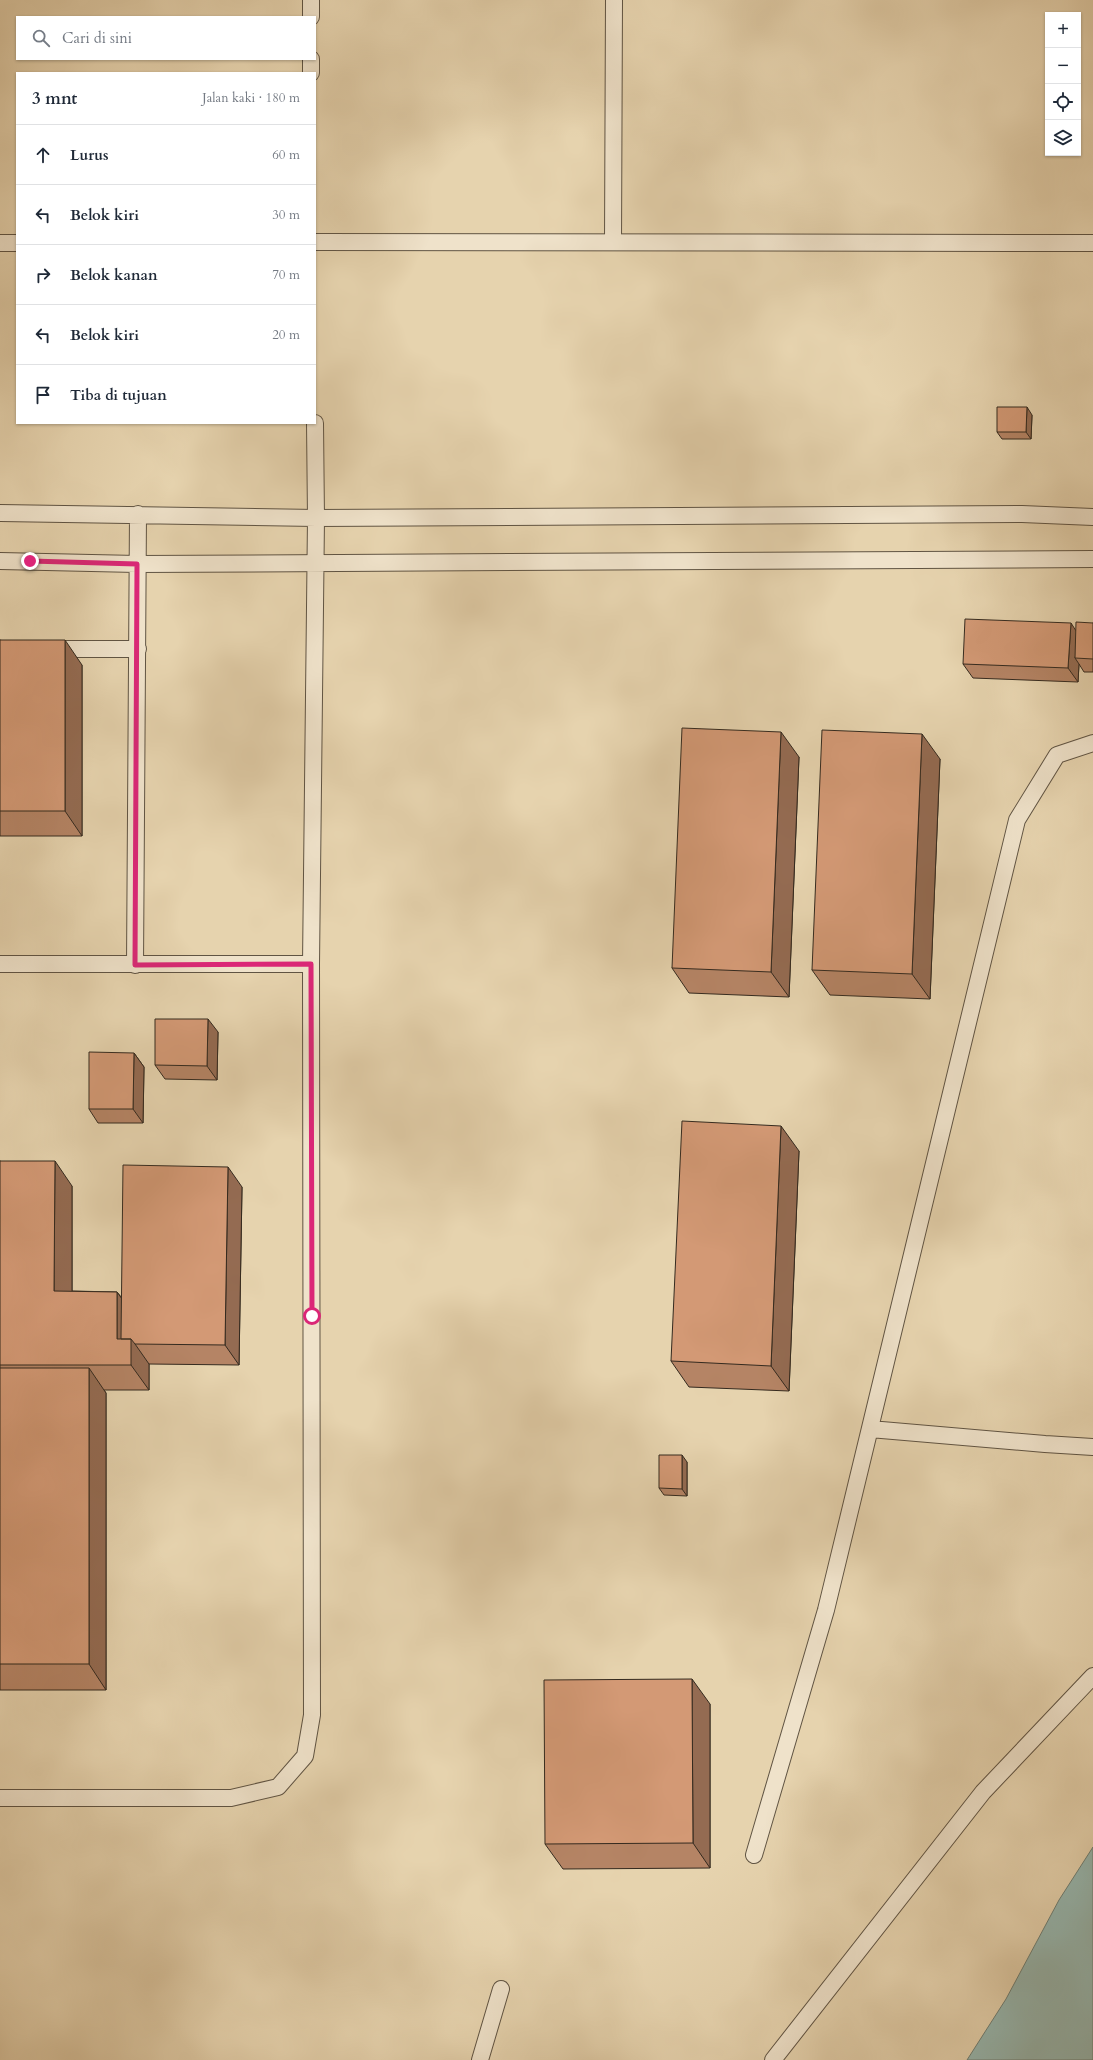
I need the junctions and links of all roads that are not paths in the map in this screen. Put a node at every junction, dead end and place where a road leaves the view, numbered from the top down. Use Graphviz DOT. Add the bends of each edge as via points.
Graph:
graph roads {
  1 [pos="310,0"];
  2 [pos="614,0"];
  3 [pos="311,16"];
  4 [pos="311,60"];
  5 [pos="311,72"];
  6 [pos="316,242"];
  7 [pos="613,242"];
  8 [pos="0,243"];
  9 [pos="16,243"];
  10 [pos="1093,243"];
  11 [pos="315,424"];
  12 [pos="0,513"];
  13 [pos="138,514"];
  14 [pos="1093,517"];
  15 [pos="316,518"];
  16 [pos="1093,559"];
  17 [pos="0,561"];
  18 [pos="315,563"];
  19 [pos="137,564"];
  20 [pos="38,649"];
  21 [pos="138,649"];
  22 [pos="1093,743"];
  23 [pos="0,964"];
  24 [pos="311,964"];
  25 [pos="135,965"];
  26 [pos="870,1430"];
  27 [pos="1093,1446"];
  28 [pos="1093,1676"];
  29 [pos="0,1798"];
  30 [pos="754,1855"];
  31 [pos="501,1989"];
  32 [pos="480,2060"];
  33 [pos="773,2060"];
  1 -- 3 [label="lane"];
  2 -- 7 [label="lane"];
  4 -- 5 [label="lane"];
  6 -- 7 [label="lane"];
  7 -- 10 [label="lane"];
  8 -- 9 [label="lane"];
  11 -- 15 [label="lane"];
  12 -- 13 [label="lane"];
  13 -- 15 [label="lane"];
  13 -- 19 [label="lane"];
  14 -- 15 [label="lane" via="1006,514"];
  15 -- 18 [label="lane"];
  16 -- 18 [label="lane"];
  17 -- 19 [label="lane"];
  18 -- 19 [label="lane"];
  18 -- 24 [label="lane"];
  19 -- 21 [label="lane"];
  20 -- 21 [label="lane"];
  21 -- 25 [label="lane"];
  22 -- 26 [label="lane" via="1057,755 1018,820"];
  23 -- 25 [label="lane"];
  24 -- 25 [label="lane"];
  24 -- 29 [label="lane" via="312,1715 305,1756 278,1787 231,1798"];
  26 -- 27 [label="lane"];
  26 -- 30 [label="lane" via="826,1610"];
  28 -- 33 [label="lane" via="984,1792"];
  31 -- 32 [label="lane"];
}
